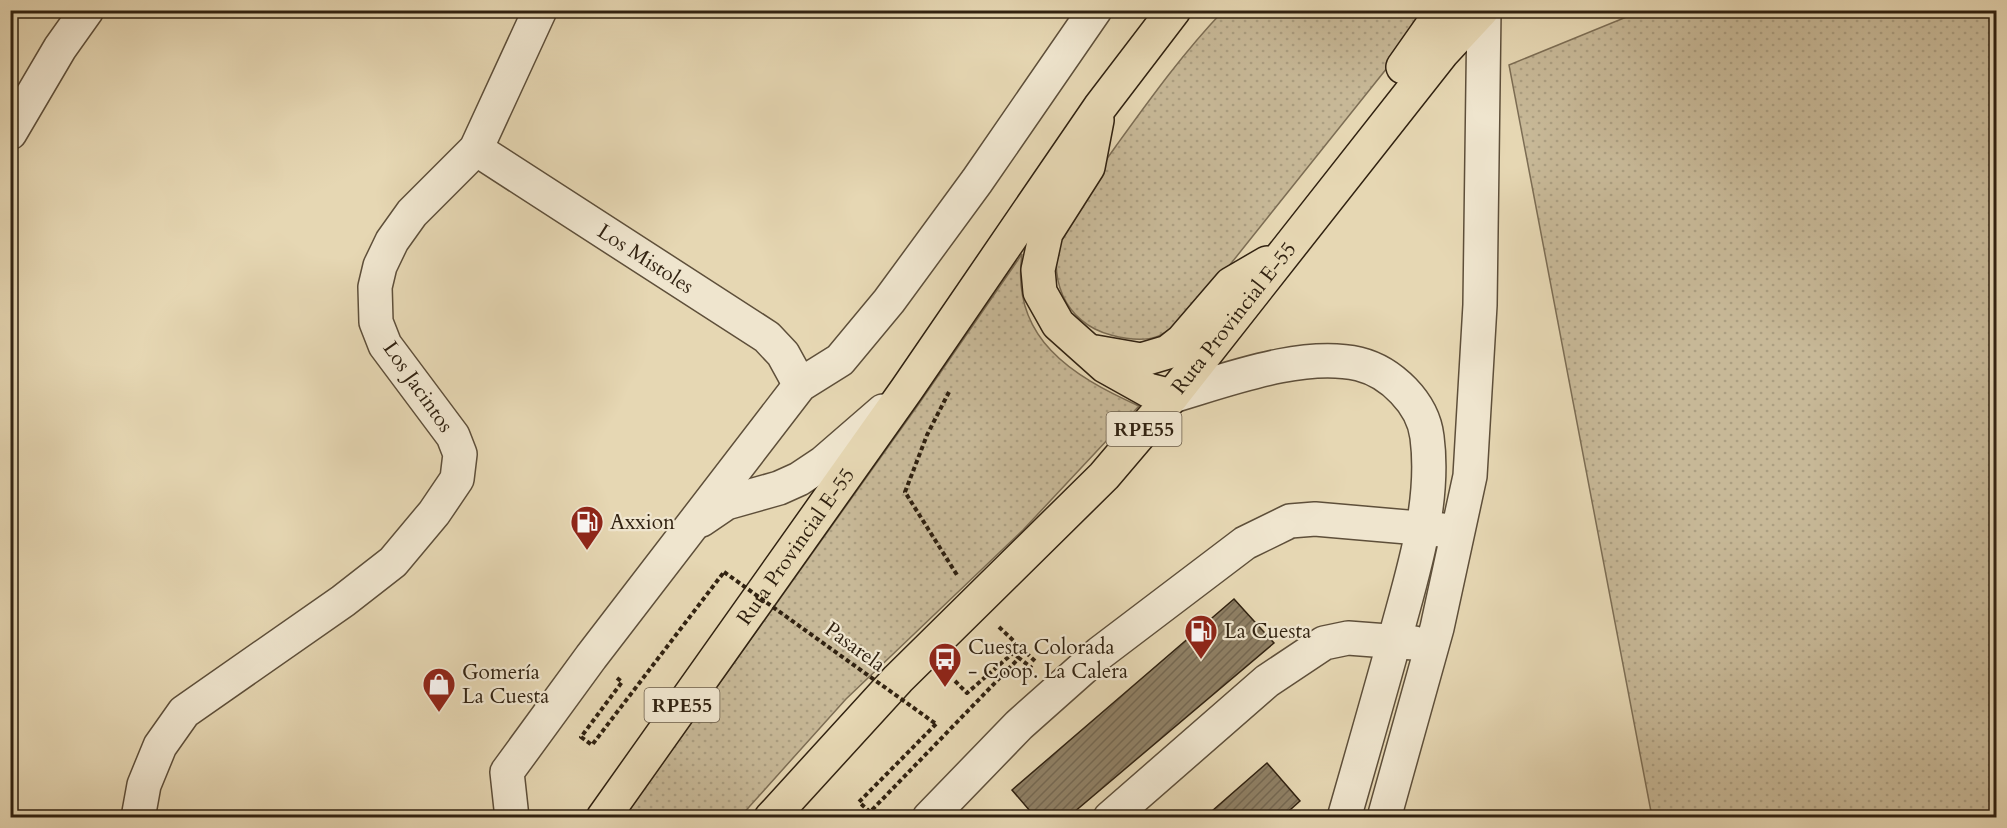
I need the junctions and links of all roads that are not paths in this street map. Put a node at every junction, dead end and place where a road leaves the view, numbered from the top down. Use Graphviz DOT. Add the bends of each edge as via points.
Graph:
graph roads {
  1 [pos="87,10"];
  2 [pos="540,10"];
  3 [pos="1095,10"];
  4 [pos="1174,10"];
  5 [pos="1443,10"];
  6 [pos="1483,10"];
  7 [pos="1100,106"];
  8 [pos="10,133"];
  9 [pos="476,149"];
  10 [pos="1359,157"];
  11 [pos="1285,253"];
  12 [pos="1088,350"];
  13 [pos="800,385"];
  14 [pos="907,389"];
  15 [pos="1172,396"];
  16 [pos="1422,528"];
  17 [pos="687,530"];
  18 [pos="1456,543"];
  19 [pos="1437,628"];
  20 [pos="1394,642"];
  21 [pos="938,811"];
  22 [pos="504,812"];
  23 [pos="138,818"];
  24 [pos="603,818"];
  25 [pos="771,818"];
  26 [pos="918,818"];
  27 [pos="1110,818"];
  28 [pos="1344,818"];
  29 [pos="1384,818"];
  1 -- 8 [label="street"];
  2 -- 9 [label="street, Los Jacintos"];
  3 -- 13 [label="street" via="889,301 840,360"];
  4 -- 7 [label="main road, Ruta Provincial E-55 / RPE55"];
  5 -- 10 [label="main road, RPE55" via="1380,97"];
  6 -- 10 [label="main road, Ruta Provincial E-55 / RPE55" via="1442,53"];
  6 -- 18 [label="street" via="1477,374 1470,476"];
  7 -- 12 [label="main road, RPE55" via="1088,167 1046,233 1038,270 1040,292 1049,311 1071,338"];
  7 -- 14 [label="main road, Ruta Provincial E-55 / RPE55"];
  9 -- 13 [label="street, Los Mistoles" via="766,337 783,354"];
  9 -- 23 [label="street, Los Jacintos" via="412,213 392,241 375,287 376,322 385,345 453,436 459,454 457,479 393,562 184,712 160,746 144,785"];
  10 -- 11 [label="main road, Ruta Provincial E-55 / RPE55"];
  11 -- 12 [label="main road, RPE55" via="1231,284 1168,352 1141,360"];
  11 -- 15 [label="main road, Ruta Provincial E-55 / RPE55"];
  12 -- 15 [label="main road, RPE55" via="1129,380"];
  13 -- 17 [label="street"];
  14 -- 17 [label="street" via="823,463 799,479 726,503"];
  14 -- 24 [label="main road, Ruta Provincial E-55 / RPE55"];
  15 -- 16 [label="street" via="1247,374 1299,364 1340,362 1378,371 1404,392 1427,436"];
  15 -- 25 [label="main road, Ruta Provincial E-55 / RPE55" via="1104,476 898,679"];
  16 -- 18 [label="street" via="1440,529"];
  16 -- 20 [label="street"];
  16 -- 21 [label="street" via="1315,519 1290,521 1245,543 1100,653 1019,725"];
  17 -- 22 [label="street" via="507,772"];
  18 -- 19 [label="street"];
  19 -- 20 [label="street" via="1415,643"];
  19 -- 29 [label="street"];
  20 -- 27 [label="street" via="1348,638 1324,643 1267,681"];
  20 -- 28 [label="street"];
  21 -- 26 [label="street"];
}
